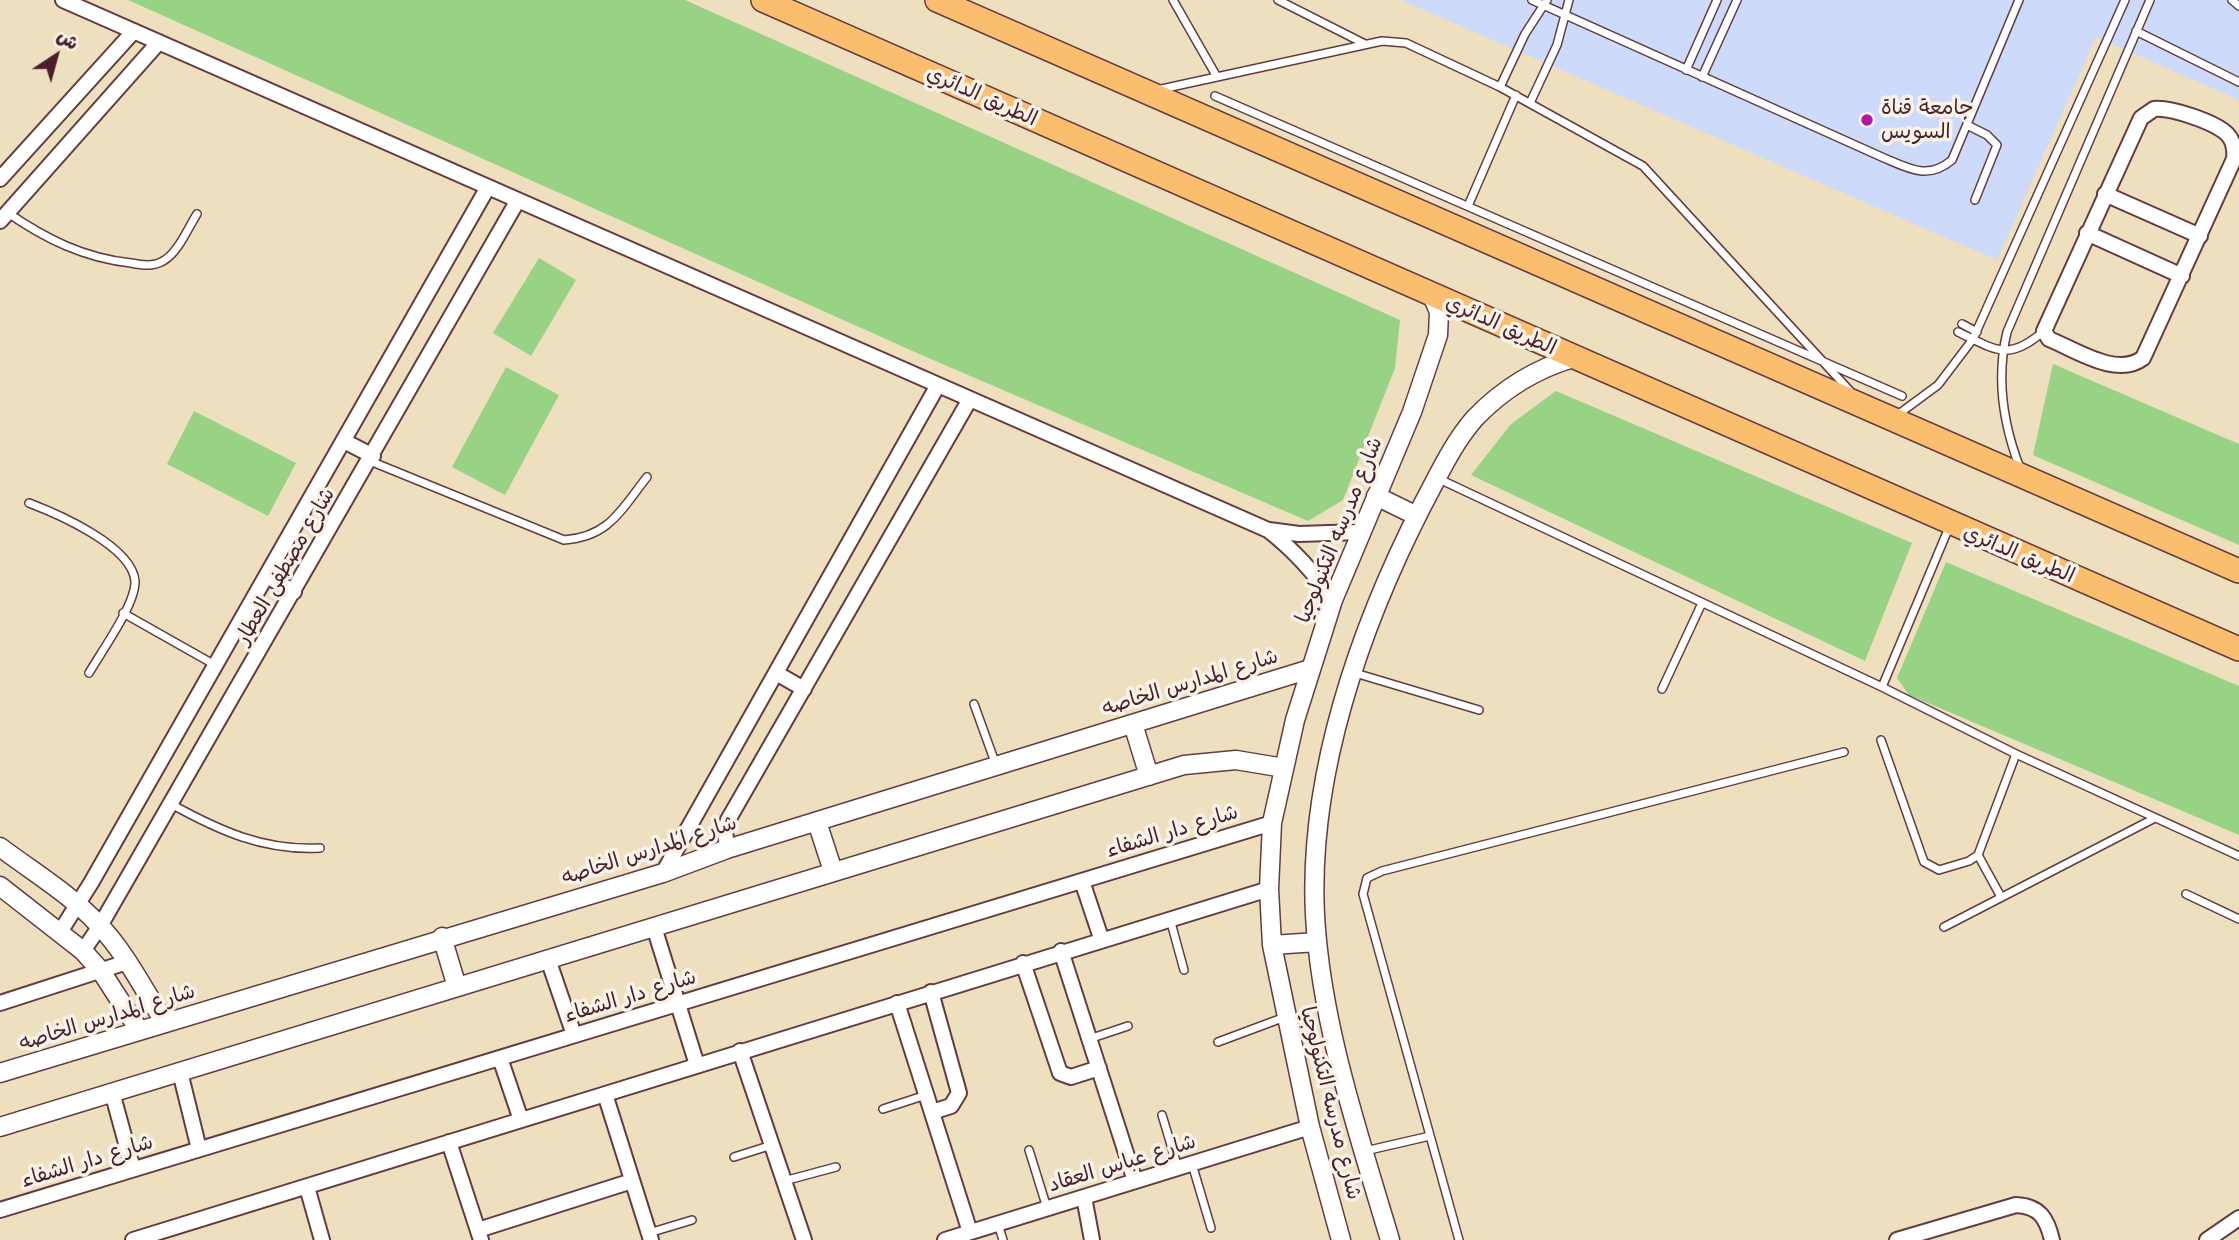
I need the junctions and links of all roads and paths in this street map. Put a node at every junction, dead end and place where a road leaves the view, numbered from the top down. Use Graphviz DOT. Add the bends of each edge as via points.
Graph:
graph roads {
  1 [pos="63,0"];
  2 [pos="762,0"];
  3 [pos="937,0"];
  4 [pos="1173,0"];
  5 [pos="1278,0"];
  6 [pos="1532,0"];
  7 [pos="1569,0"];
  8 [pos="1717,0"];
  9 [pos="1737,0"];
  10 [pos="2019,0"];
  11 [pos="2125,0"];
  12 [pos="2150,0"];
  13 [pos="2232,0"];
  14 [pos="1546,3"];
  15 [pos="2239,6"];
  16 [pos="1563,14"];
  17 [pos="134,31"];
  18 [pos="2136,31"];
  19 [pos="159,42"];
  20 [pos="1365,45"];
  21 [pos="1686,70"];
  22 [pos="1217,77"];
  23 [pos="1702,77"];
  24 [pos="2239,82"];
  25 [pos="1500,88"];
  26 [pos="1147,92"];
  27 [pos="1516,95"];
  28 [pos="1215,96"];
  29 [pos="1530,103"];
  30 [pos="1969,126"];
  31 [pos="0,179"];
  32 [pos="488,187"];
  33 [pos="2105,194"];
  34 [pos="518,200"];
  35 [pos="1975,200"];
  36 [pos="1468,206"];
  37 [pos="2,214"];
  38 [pos="197,214"];
  39 [pos="2087,233"];
  40 [pos="2200,236"];
  41 [pos="2182,276"];
  42 [pos="1431,293"];
  43 [pos="1962,324"];
  44 [pos="2044,331"];
  45 [pos="1958,332"];
  46 [pos="1975,335"];
  47 [pos="2003,351"];
  48 [pos="1573,358"];
  49 [pos="1822,361"];
  50 [pos="938,384"];
  51 [pos="1902,396"];
  52 [pos="970,399"];
  53 [pos="1864,407"];
  54 [pos="1891,418"];
  55 [pos="344,441"];
  56 [pos="372,458"];
  57 [pos="2022,475"];
  58 [pos="647,477"];
  59 [pos="1437,478"];
  60 [pos="1376,496"];
  61 [pos="29,503"];
  62 [pos="1417,516"];
  63 [pos="1951,524"];
  64 [pos="1268,530"];
  65 [pos="1359,532"];
  66 [pos="2238,571"];
  67 [pos="267,576"];
  68 [pos="294,592"];
  69 [pos="1333,600"];
  70 [pos="1702,603"];
  71 [pos="123,614"];
  72 [pos="2205,634"];
  73 [pos="2239,636"];
  74 [pos="2239,649"];
  75 [pos="216,665"];
  76 [pos="1310,669"];
  77 [pos="1354,672"];
  78 [pos="89,673"];
  79 [pos="776,673"];
  80 [pos="1882,687"];
  81 [pos="1662,688"];
  82 [pos="804,689"];
  83 [pos="974,704"];
  84 [pos="1479,710"];
  85 [pos="1133,724"];
  86 [pos="1881,740"];
  87 [pos="1844,752"];
  88 [pos="2016,754"];
  89 [pos="996,766"];
  90 [pos="1284,768"];
  91 [pos="1149,776"];
  92 [pos="171,804"];
  93 [pos="2155,818"];
  94 [pos="817,822"];
  95 [pos="1272,823"];
  96 [pos="0,847"];
  97 [pos="320,848"];
  98 [pos="727,849"];
  99 [pos="1978,855"];
  100 [pos="2239,856"];
  101 [pos="833,871"];
  102 [pos="663,873"];
  103 [pos="1082,881"];
  104 [pos="0,886"];
  105 [pos="1269,889"];
  106 [pos="2186,894"];
  107 [pos="2001,897"];
  108 [pos="78,905"];
  109 [pos="1170,918"];
  110 [pos="2239,919"];
  111 [pos="100,926"];
  112 [pos="654,927"];
  113 [pos="1944,927"];
  114 [pos="60,932"];
  115 [pos="442,937"];
  116 [pos="1101,939"];
  117 [pos="1317,942"];
  118 [pos="1272,944"];
  119 [pos="83,951"];
  120 [pos="1061,951"];
  121 [pos="548,959"];
  122 [pos="127,962"];
  123 [pos="1023,963"];
  124 [pos="1184,970"];
  125 [pos="101,971"];
  126 [pos="457,987"];
  127 [pos="931,992"];
  128 [pos="0,1003"];
  129 [pos="897,1003"];
  130 [pos="678,1004"];
  131 [pos="1286,1017"];
  132 [pos="165,1023"];
  133 [pos="1128,1026"];
  134 [pos="139,1030"];
  135 [pos="575,1035"];
  136 [pos="1089,1039"];
  137 [pos="1218,1042"];
  138 [pos="740,1051"];
  139 [pos="500,1058"];
  140 [pos="697,1065"];
  141 [pos="1099,1068"];
  142 [pos="180,1072"];
  143 [pos="0,1073"];
  144 [pos="112,1093"];
  145 [pos="605,1094"];
  146 [pos="926,1095"];
  147 [pos="883,1109"];
  148 [pos="932,1112"];
  149 [pos="1162,1115"];
  150 [pos="521,1120"];
  151 [pos="0,1127"];
  152 [pos="1310,1127"];
  153 [pos="1430,1136"];
  154 [pos="449,1142"];
  155 [pos="772,1145"];
  156 [pos="199,1149"];
  157 [pos="1029,1150"];
  158 [pos="1364,1152"];
  159 [pos="734,1157"];
  160 [pos="1185,1166"];
  161 [pos="836,1167"];
  162 [pos="133,1169"];
  163 [pos="632,1181"];
  164 [pos="784,1181"];
  165 [pos="1135,1181"];
  166 [pos="307,1187"];
  167 [pos="1084,1197"];
  168 [pos="1047,1208"];
  169 [pos="0,1210"];
  170 [pos="2239,1217"];
  171 [pos="692,1220"];
  172 [pos="998,1224"];
  173 [pos="2239,1225"];
  174 [pos="1211,1228"];
  175 [pos="2223,1230"];
  176 [pos="970,1232"];
  177 [pos="479,1235"];
  178 [pos="650,1236"];
  179 [pos="152,1237"];
  180 [pos="133,1240"];
  181 [pos="321,1240"];
  182 [pos="804,1240"];
  183 [pos="945,1240"];
  184 [pos="1003,1240"];
  185 [pos="1092,1240"];
  186 [pos="1341,1240"];
  187 [pos="1390,1240"];
  188 [pos="1460,1240"];
  189 [pos="1897,1240"];
  190 [pos="2052,1240"];
  191 [pos="2207,1240"];
  1 -- 17 [label="street"];
  2 -- 42 [label="main road, الطريق الدائري"];
  3 -- 26 [label="main road"];
  4 -- 22 [label="lane"];
  5 -- 20 [label="lane"];
  6 -- 14 [label="lane"];
  7 -- 16 [label="lane"];
  8 -- 21 [label="lane"];
  9 -- 23 [label="lane"];
  10 -- 30 [label="lane"];
  11 -- 46 [label="lane"];
  12 -- 18 [label="lane"];
  13 -- 15 [label="lane"];
  14 -- 16 [label="lane"];
  14 -- 25 [label="lane" via="1525,34"];
  16 -- 21 [label="lane"];
  16 -- 29 [label="lane" via="1557,45"];
  17 -- 19 [label="street"];
  17 -- 31 [label="street"];
  18 -- 24 [label="lane"];
  18 -- 47 [label="lane" via="2007,331"];
  19 -- 32 [label="street"];
  19 -- 37 [label="street"];
  20 -- 22 [label="lane"];
  20 -- 25 [label="lane" via="1406,43"];
  21 -- 23 [label="lane"];
  22 -- 26 [label="lane"];
  23 -- 30 [label="lane" via="1914,170 1940,170 1952,160"];
  25 -- 27 [label="lane"];
  26 -- 53 [label="main road"];
  27 -- 29 [label="lane"];
  27 -- 36 [label="lane"];
  28 -- 36 [label="lane"];
  29 -- 49 [label="lane" via="1625,154 1657,178"];
  30 -- 35 [label="lane" via="1997,145"];
  32 -- 34 [label="street"];
  32 -- 55 [label="street, شارع مصطفى العطار"];
  33 -- 39 [label="street"];
  33 -- 40 [label="street"];
  33 -- 40 [label="street" via="2147,112 2172,109 2223,130 2232,141 2234,159"];
  34 -- 50 [label="street"];
  34 -- 56 [label="street, شارع مصطفى العطار"];
  36 -- 49 [label="lane"];
  37 -- 38 [label="lane" via="81,253 153,265 170,256"];
  39 -- 41 [label="street"];
  39 -- 44 [label="street"];
  40 -- 41 [label="street"];
  41 -- 44 [label="street" via="2148,350 2136,363 2115,366 2049,339"];
  42 -- 48 [label="main road, الطريق الدائري"];
  42 -- 60 [label="street, شارع مدرسه التكنولوجيا" via="1439,312 1438,335 1416,402"];
  43 -- 46 [label="lane"];
  44 -- 47 [label="lane" via="2021,348"];
  45 -- 46 [label="lane"];
  46 -- 47 [label="lane"];
  46 -- 54 [label="lane" via="1938,385"];
  47 -- 57 [label="lane" via="2003,402"];
  48 -- 59 [label="street, شارع مدرسه التكنولوجيا" via="1534,371 1492,403 1454,446"];
  48 -- 63 [label="main road, الطريق الدائري"];
  49 -- 51 [label="lane"];
  49 -- 53 [label="lane"];
  50 -- 52 [label="street"];
  50 -- 79 [label="street"];
  52 -- 64 [label="street"];
  52 -- 82 [label="street"];
  53 -- 54 [label="main road"];
  54 -- 57 [label="main road"];
  55 -- 56 [label="street"];
  55 -- 67 [label="street, شارع مصطفى العطار"];
  56 -- 58 [label="lane" via="564,540 581,539 605,528"];
  56 -- 68 [label="street, شارع مصطفى العطار"];
  57 -- 66 [label="main road"];
  59 -- 62 [label="street, شارع مدرسه التكنولوجيا"];
  59 -- 70 [label="lane"];
  60 -- 62 [label="street"];
  60 -- 65 [label="street, شارع مدرسه التكنولوجيا"];
  61 -- 71 [label="lane" via="88,531 129,563 135,582"];
  62 -- 77 [label="street, شارع مدرسه التكنولوجيا" via="1393,564"];
  63 -- 72 [label="main road, الطريق الدائري"];
  63 -- 80 [label="lane"];
  64 -- 65 [label="street"];
  64 -- 69 [label="street" via="1301,558"];
  65 -- 69 [label="street, شارع مدرسه التكنولوجيا"];
  67 -- 68 [label="street"];
  67 -- 75 [label="street, شارع مصطفى العطار"];
  68 -- 92 [label="street, شارع مصطفى العطار"];
  69 -- 76 [label="street, شارع مدرسه التكنولوجيا"];
  70 -- 80 [label="lane"];
  70 -- 81 [label="lane"];
  71 -- 75 [label="lane"];
  71 -- 78 [label="lane"];
  72 -- 73 [label="main road"];
  72 -- 74 [label="main road, الطريق الدائري"];
  75 -- 108 [label="street, شارع مصطفى العطار"];
  76 -- 85 [label="street, شارع المدارس الخاصه"];
  76 -- 90 [label="street, شارع مدرسه التكنولوجيا"];
  77 -- 84 [label="lane"];
  77 -- 117 [label="street, شارع مدرسه التكنولوجيا" via="1323,798 1314,875"];
  79 -- 82 [label="street"];
  79 -- 102 [label="street"];
  80 -- 88 [label="lane"];
  82 -- 98 [label="street" via="728,820"];
  83 -- 89 [label="lane"];
  85 -- 89 [label="street, شارع المدارس الخاصه"];
  85 -- 91 [label="street"];
  86 -- 99 [label="lane" via="1924,862 1945,870"];
  87 -- 153 [label="lane" via="1367,878 1363,894"];
  88 -- 93 [label="lane"];
  88 -- 99 [label="lane"];
  89 -- 94 [label="street, شارع المدارس الخاصه"];
  90 -- 91 [label="street" via="1221,760"];
  90 -- 95 [label="street, شارع مدرسه التكنولوجيا"];
  91 -- 101 [label="street"];
  92 -- 97 [label="lane" via="263,846"];
  92 -- 111 [label="street, شارع مصطفى العطار"];
  93 -- 100 [label="lane"];
  93 -- 107 [label="lane"];
  94 -- 98 [label="street, شارع المدارس الخاصه"];
  94 -- 101 [label="street"];
  95 -- 103 [label="street, شارع دار الشفاء"];
  95 -- 105 [label="street, شارع مدرسه التكنولوجيا"];
  96 -- 108 [label="street"];
  98 -- 102 [label="street, شارع المدارس الخاصه"];
  99 -- 107 [label="lane"];
  101 -- 112 [label="street"];
  102 -- 115 [label="street, شارع المدارس الخاصه"];
  103 -- 116 [label="street"];
  103 -- 130 [label="street, شارع دار الشفاء"];
  104 -- 114 [label="street"];
  105 -- 109 [label="street"];
  105 -- 118 [label="street, شارع مدرسه التكنولوجيا"];
  106 -- 110 [label="lane"];
  107 -- 113 [label="lane"];
  108 -- 111 [label="street"];
  108 -- 114 [label="street, شارع مصطفى العطار"];
  109 -- 116 [label="street"];
  109 -- 124 [label="lane"];
  111 -- 119 [label="street, شارع مصطفى العطار"];
  111 -- 122 [label="street"];
  112 -- 121 [label="street"];
  112 -- 130 [label="street"];
  114 -- 119 [label="street"];
  115 -- 126 [label="street"];
  115 -- 132 [label="street, شارع المدارس الخاصه"];
  116 -- 120 [label="street"];
  117 -- 118 [label="street"];
  117 -- 158 [label="street, شارع مدرسه التكنولوجيا"];
  118 -- 131 [label="street, شارع مدرسه التكنولوجيا"];
  119 -- 125 [label="street"];
  120 -- 123 [label="street"];
  120 -- 136 [label="street"];
  121 -- 126 [label="street"];
  121 -- 135 [label="street"];
  122 -- 125 [label="street"];
  122 -- 132 [label="street"];
  123 -- 127 [label="street"];
  123 -- 141 [label="street" via="1060,1073 1071,1077"];
  125 -- 128 [label="street"];
  125 -- 134 [label="street"];
  126 -- 142 [label="street"];
  127 -- 129 [label="street"];
  127 -- 148 [label="street" via="959,1093 951,1106"];
  129 -- 138 [label="street"];
  129 -- 146 [label="street"];
  130 -- 135 [label="street, شارع دار الشفاء"];
  130 -- 140 [label="street"];
  131 -- 137 [label="lane"];
  131 -- 152 [label="street, شارع مدرسه التكنولوجيا"];
  132 -- 134 [label="street, شارع المدارس الخاصه"];
  133 -- 136 [label="lane"];
  134 -- 143 [label="street, شارع المدارس الخاصه"];
  135 -- 139 [label="street, شارع دار الشفاء"];
  136 -- 141 [label="street"];
  138 -- 140 [label="street"];
  138 -- 155 [label="street"];
  139 -- 150 [label="street"];
  139 -- 156 [label="street, شارع دار الشفاء"];
  140 -- 145 [label="street"];
  141 -- 165 [label="street"];
  142 -- 144 [label="street"];
  142 -- 156 [label="street"];
  144 -- 151 [label="street"];
  144 -- 162 [label="street"];
  145 -- 150 [label="street"];
  145 -- 163 [label="street"];
  146 -- 147 [label="lane"];
  146 -- 148 [label="street"];
  148 -- 176 [label="street"];
  149 -- 160 [label="lane"];
  150 -- 154 [label="street"];
  152 -- 160 [label="street, شارع عباس العقاد"];
  152 -- 186 [label="street, شارع مدرسه التكنولوجيا"];
  153 -- 158 [label="lane"];
  153 -- 188 [label="lane"];
  154 -- 166 [label="street"];
  154 -- 177 [label="street"];
  155 -- 159 [label="lane"];
  155 -- 164 [label="street"];
  156 -- 162 [label="street, شارع دار الشفاء"];
  157 -- 168 [label="lane"];
  158 -- 187 [label="street, شارع مدرسه التكنولوجيا"];
  160 -- 165 [label="street, شارع عباس العقاد"];
  160 -- 174 [label="lane"];
  161 -- 164 [label="lane"];
  162 -- 169 [label="street, شارع دار الشفاء"];
  163 -- 177 [label="street"];
  163 -- 178 [label="street"];
  164 -- 182 [label="street"];
  165 -- 167 [label="street, شارع عباس العقاد"];
  166 -- 179 [label="street"];
  166 -- 181 [label="street"];
  167 -- 168 [label="street, شارع عباس العقاد"];
  167 -- 185 [label="street"];
  168 -- 172 [label="street, شارع عباس العقاد"];
  170 -- 175 [label="street"];
  171 -- 178 [label="lane"];
  172 -- 176 [label="street, شارع عباس العقاد"];
  172 -- 184 [label="lane"];
  173 -- 175 [label="street"];
  175 -- 191 [label="street"];
  176 -- 183 [label="street, شارع عباس العقاد"];
  179 -- 180 [label="street"];
  189 -- 190 [label="street" via="2010,1206 2031,1207 2048,1223"];
}
